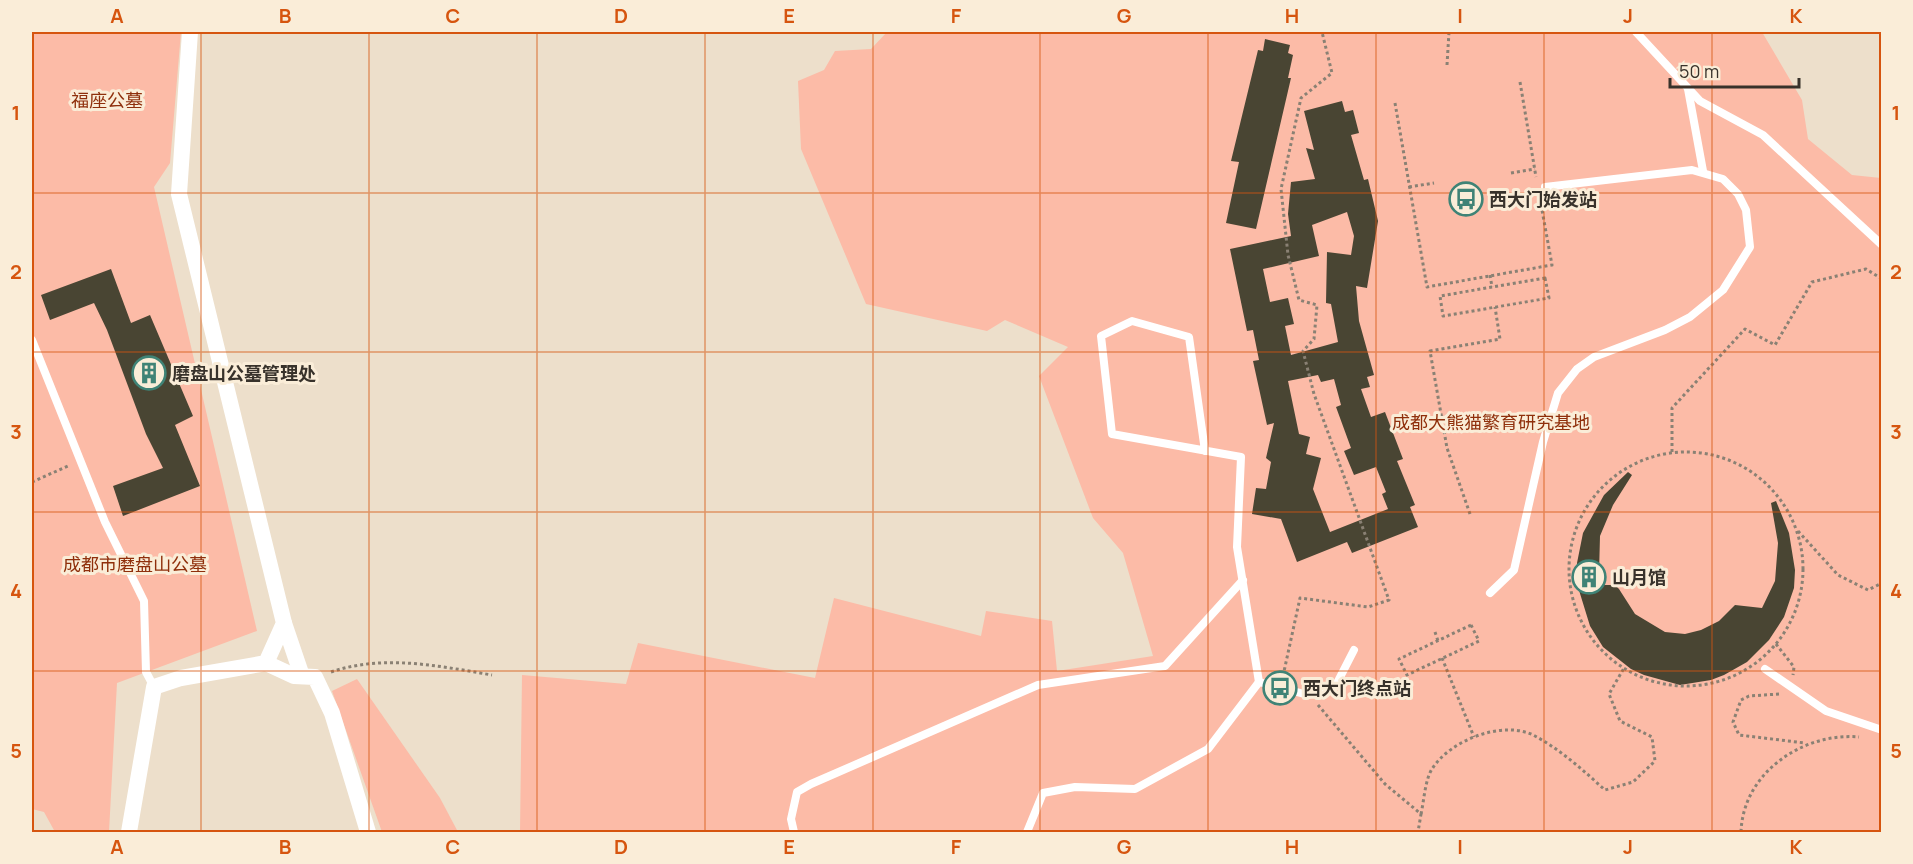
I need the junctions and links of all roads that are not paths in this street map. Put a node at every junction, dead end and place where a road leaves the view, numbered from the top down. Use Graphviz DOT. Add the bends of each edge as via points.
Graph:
graph roads {
  1 [pos="190,32"];
  2 [pos="1636,32"];
  3 [pos="1688,88"];
  4 [pos="1703,171"];
  5 [pos="1542,189"];
  6 [pos="1881,246"];
  7 [pos="32,340"];
  8 [pos="1205,451"];
  9 [pos="1243,580"];
  10 [pos="1490,593"];
  11 [pos="284,622"];
  12 [pos="1354,650"];
  13 [pos="266,663"];
  14 [pos="1765,669"];
  15 [pos="308,677"];
  16 [pos="1259,682"];
  17 [pos="154,687"];
  18 [pos="1881,730"];
  19 [pos="129,832"];
  20 [pos="368,832"];
  21 [pos="794,832"];
  22 [pos="1027,832"];
  1 -- 11 [label="street" via="179,194"];
  2 -- 3 [label="lane"];
  3 -- 4 [label="lane"];
  3 -- 6 [label="lane" via="1700,101 1763,135"];
  4 -- 5 [label="lane"];
  4 -- 10 [label="lane" via="1723,179 1738,194 1746,210 1750,247 1723,290 1690,317 1594,357 1577,369 1558,393 1542,442 1514,570"];
  7 -- 17 [label="lane" via="105,522 144,601 146,672"];
  8 -- 8 [label="lane" via="1112,434 1101,336 1132,321 1189,337"];
  8 -- 9 [label="lane" via="1241,457 1237,547"];
  9 -- 16 [label="lane"];
  9 -- 21 [label="lane" via="1165,666 1038,685 811,784 797,792 791,819"];
  11 -- 13 [label="street"];
  11 -- 15 [label="street"];
  12 -- 16 [label="lane" via="1336,685 1308,695"];
  13 -- 15 [label="street" via="294,676"];
  13 -- 17 [label="street"];
  14 -- 18 [label="lane" via="1826,711"];
  15 -- 20 [label="street" via="332,713"];
  16 -- 22 [label="lane" via="1208,749 1136,789 1075,787 1043,793"];
  17 -- 19 [label="street"];
}
